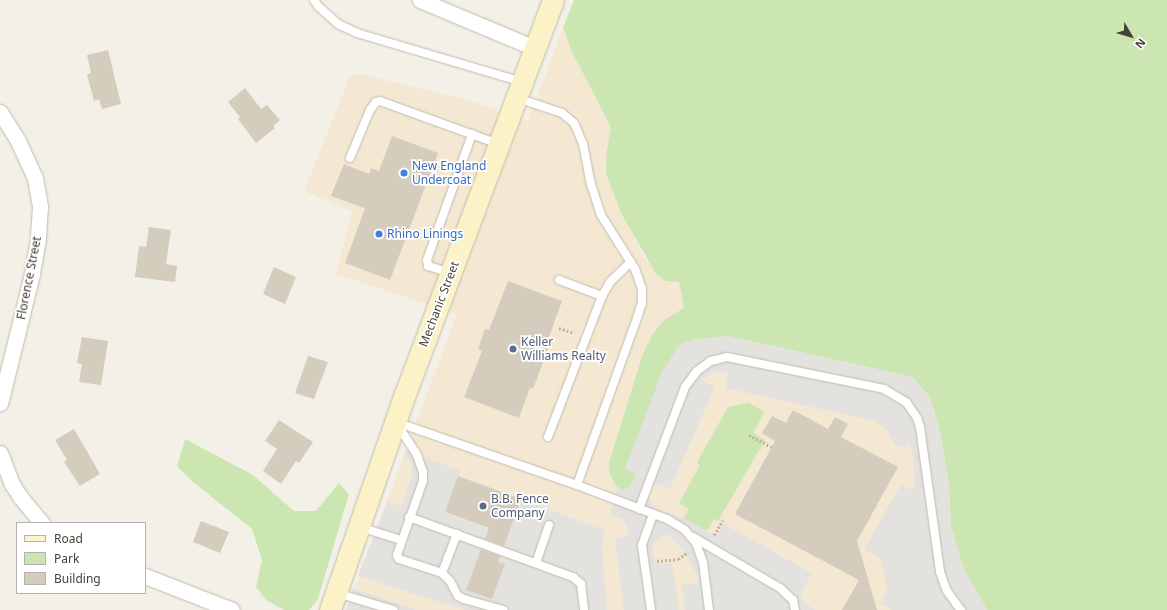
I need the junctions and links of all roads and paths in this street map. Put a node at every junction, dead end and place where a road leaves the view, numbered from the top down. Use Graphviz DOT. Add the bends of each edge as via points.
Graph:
graph roads {
  1 [pos="314,0"];
  2 [pos="420,0"];
  3 [pos="553,0"];
  4 [pos="535,48"];
  5 [pos="520,90"];
  6 [pos="0,112"];
  7 [pos="472,134"];
  8 [pos="499,144"];
  9 [pos="350,158"];
  10 [pos="631,262"];
  11 [pos="450,274"];
  12 [pos="559,280"];
  13 [pos="602,296"];
  14 [pos="0,402"];
  15 [pos="396,422"];
  16 [pos="749,435"];
  17 [pos="548,437"];
  18 [pos="772,447"];
  19 [pos="0,452"];
  20 [pos="577,485"];
  21 [pos="639,509"];
  22 [pos="653,514"];
  23 [pos="409,517"];
  24 [pos="41,522"];
  25 [pos="549,525"];
  26 [pos="359,526"];
  27 [pos="457,534"];
  28 [pos="690,536"];
  29 [pos="401,540"];
  30 [pos="697,546"];
  31 [pos="644,562"];
  32 [pos="536,563"];
  33 [pos="442,573"];
  34 [pos="146,576"];
  35 [pos="333,601"];
  36 [pos="232,610"];
  37 [pos="393,610"];
  38 [pos="503,610"];
  39 [pos="584,610"];
  40 [pos="651,610"];
  41 [pos="709,610"];
  42 [pos="795,610"];
  43 [pos="961,610"];
  1 -- 5 [label="lane" via="338,24 357,33"];
  2 -- 4 [label="street"];
  3 -- 4 [label="main road, Mechanic Street"];
  4 -- 5 [label="main road, Mechanic Street"];
  5 -- 8 [label="main road, Mechanic Street"];
  5 -- 10 [label="lane" via="562,113 574,124 583,144 599,210"];
  6 -- 14 [label="street, Florence Street" via="35,178 40,207 31,280"];
  7 -- 8 [label="lane"];
  7 -- 9 [label="lane" via="380,101 370,110"];
  7 -- 11 [label="lane" via="427,260 428,266"];
  8 -- 11 [label="main road, Mechanic Street"];
  10 -- 13 [label="lane" via="610,282"];
  10 -- 20 [label="lane" via="641,283 642,303"];
  11 -- 15 [label="main road, Mechanic Street"];
  12 -- 13 [label="lane"];
  13 -- 17 [label="lane"];
  15 -- 20 [label="lane"];
  15 -- 23 [label="lane" via="417,455 423,472"];
  15 -- 26 [label="main road, Mechanic Street"];
  16 -- 18 [label="path"];
  19 -- 24 [label="street" via="12,484"];
  20 -- 21 [label="lane"];
  21 -- 22 [label="lane"];
  21 -- 43 [label="lane" via="685,387 697,371 711,361 727,357 884,389 906,402 917,418 940,572 947,591"];
  22 -- 28 [label="lane" via="672,521"];
  22 -- 31 [label="lane" via="643,538"];
  23 -- 27 [label="lane"];
  23 -- 29 [label="lane"];
  25 -- 32 [label="lane"];
  26 -- 29 [label="lane"];
  26 -- 35 [label="main road, Mechanic Street"];
  27 -- 32 [label="lane"];
  27 -- 33 [label="lane"];
  28 -- 30 [label="lane"];
  28 -- 42 [label="lane" via="785,591 793,600"];
  29 -- 33 [label="lane" via="397,551 399,559"];
  30 -- 31 [label="path" via="678,559"];
  30 -- 41 [label="lane" via="704,562"];
  31 -- 40 [label="lane"];
  32 -- 39 [label="lane" via="578,580 581,584"];
  33 -- 38 [label="lane" via="458,596"];
  34 -- 36 [label="street"];
  35 -- 37 [label="lane"];
}
